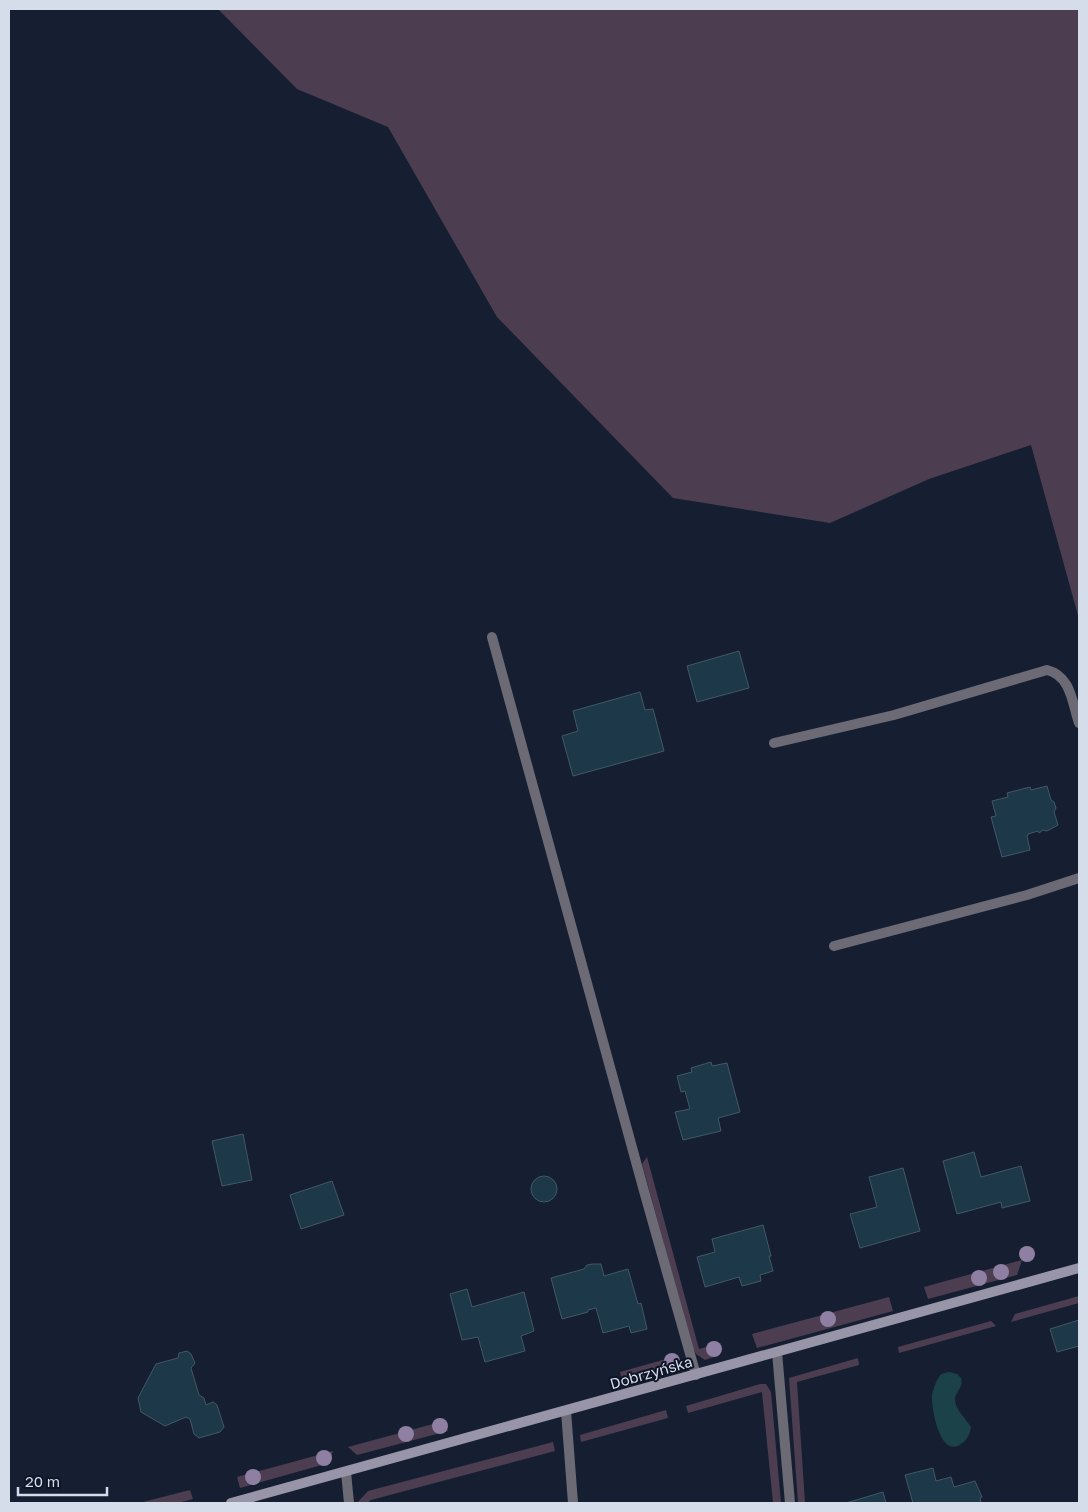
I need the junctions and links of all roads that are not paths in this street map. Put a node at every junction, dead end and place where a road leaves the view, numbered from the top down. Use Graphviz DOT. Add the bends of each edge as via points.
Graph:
graph roads {
  1 [pos="492,636"];
  2 [pos="1079,723"];
  3 [pos="774,743"];
  4 [pos="1079,878"];
  5 [pos="834,946"];
  6 [pos="1079,1268"];
  7 [pos="777,1352"];
  8 [pos="696,1375"];
  9 [pos="566,1411"];
  10 [pos="346,1472"];
  11 [pos="232,1503"];
  12 [pos="349,1503"];
  13 [pos="573,1503"];
  14 [pos="790,1503"];
  1 -- 8 [label="lane"];
  2 -- 3 [label="lane" via="1068,686 1057,672 1047,670 894,716"];
  4 -- 5 [label="lane" via="1028,895"];
  6 -- 7 [label="street, Dobrzyńska"];
  7 -- 8 [label="street, Dobrzyńska"];
  7 -- 14 [label="lane"];
  8 -- 9 [label="street, Dobrzyńska"];
  9 -- 10 [label="street, Dobrzyńska"];
  9 -- 13 [label="lane"];
  10 -- 11 [label="street, Dobrzyńska"];
  10 -- 12 [label="lane"];
}
